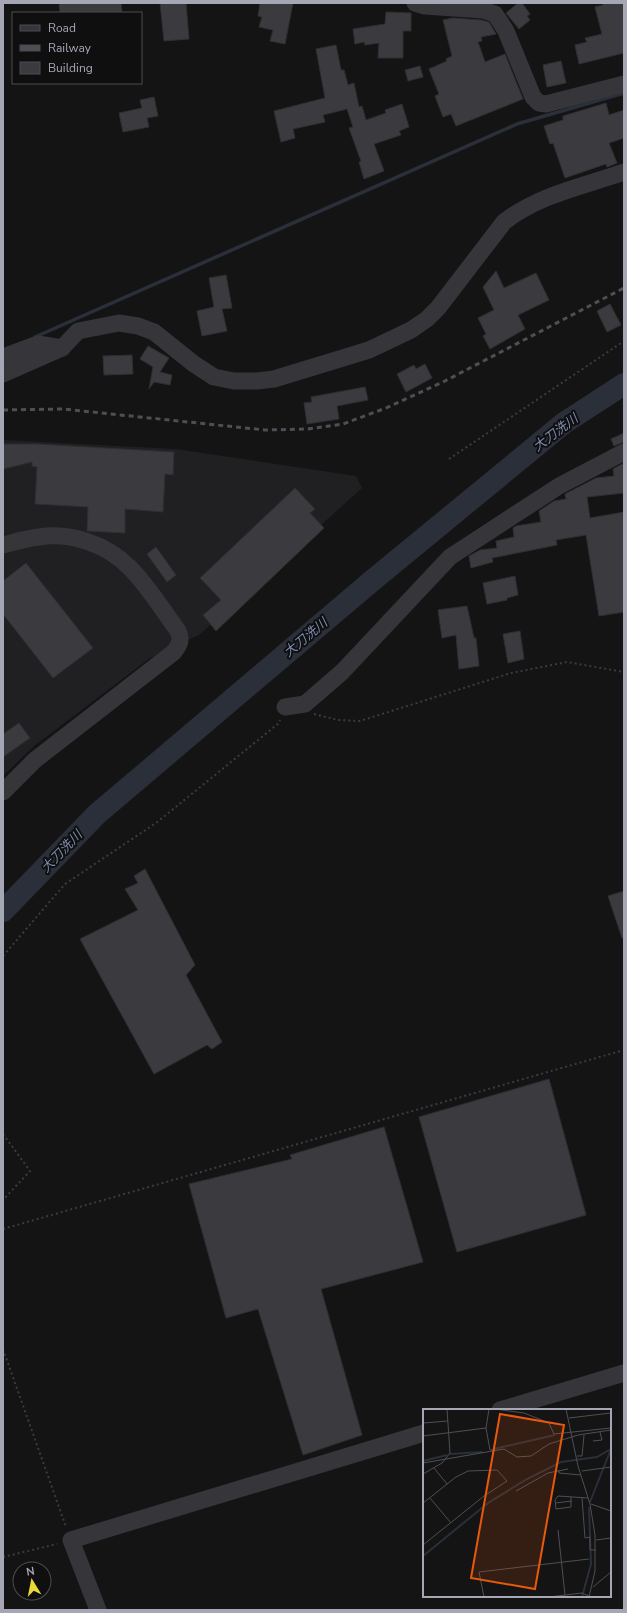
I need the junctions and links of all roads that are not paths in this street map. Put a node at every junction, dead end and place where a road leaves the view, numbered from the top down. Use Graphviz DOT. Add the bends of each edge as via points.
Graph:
graph roads {
  1 [pos="415,3"];
  2 [pos="624,84"];
  3 [pos="624,172"];
  4 [pos="62,348"];
  5 [pos="3,357"];
  6 [pos="3,374"];
  7 [pos="624,452"];
  8 [pos="3,545"];
  9 [pos="285,707"];
  10 [pos="3,792"];
  11 [pos="624,1372"];
  12 [pos="503,1409"];
  13 [pos="423,1433"];
  14 [pos="98,1610"];
  1 -- 2 [label="street" via="483,10 495,14 506,31 533,97 539,103 558,102"];
  3 -- 4 [label="street" via="539,201 518,211 504,222 427,319 369,350 257,382 214,377 154,332 138,326 119,323 78,331"];
  4 -- 5 [label="street" via="38,344"];
  4 -- 6 [label="street"];
  7 -- 9 [label="street" via="559,486 450,557 342,672 305,704"];
  8 -- 10 [label="street" via="40,536 71,537 96,544 130,567 181,637 174,652 35,760"];
  11 -- 12 [label="street"];
  13 -- 14 [label="street" via="71,1540"];
}
